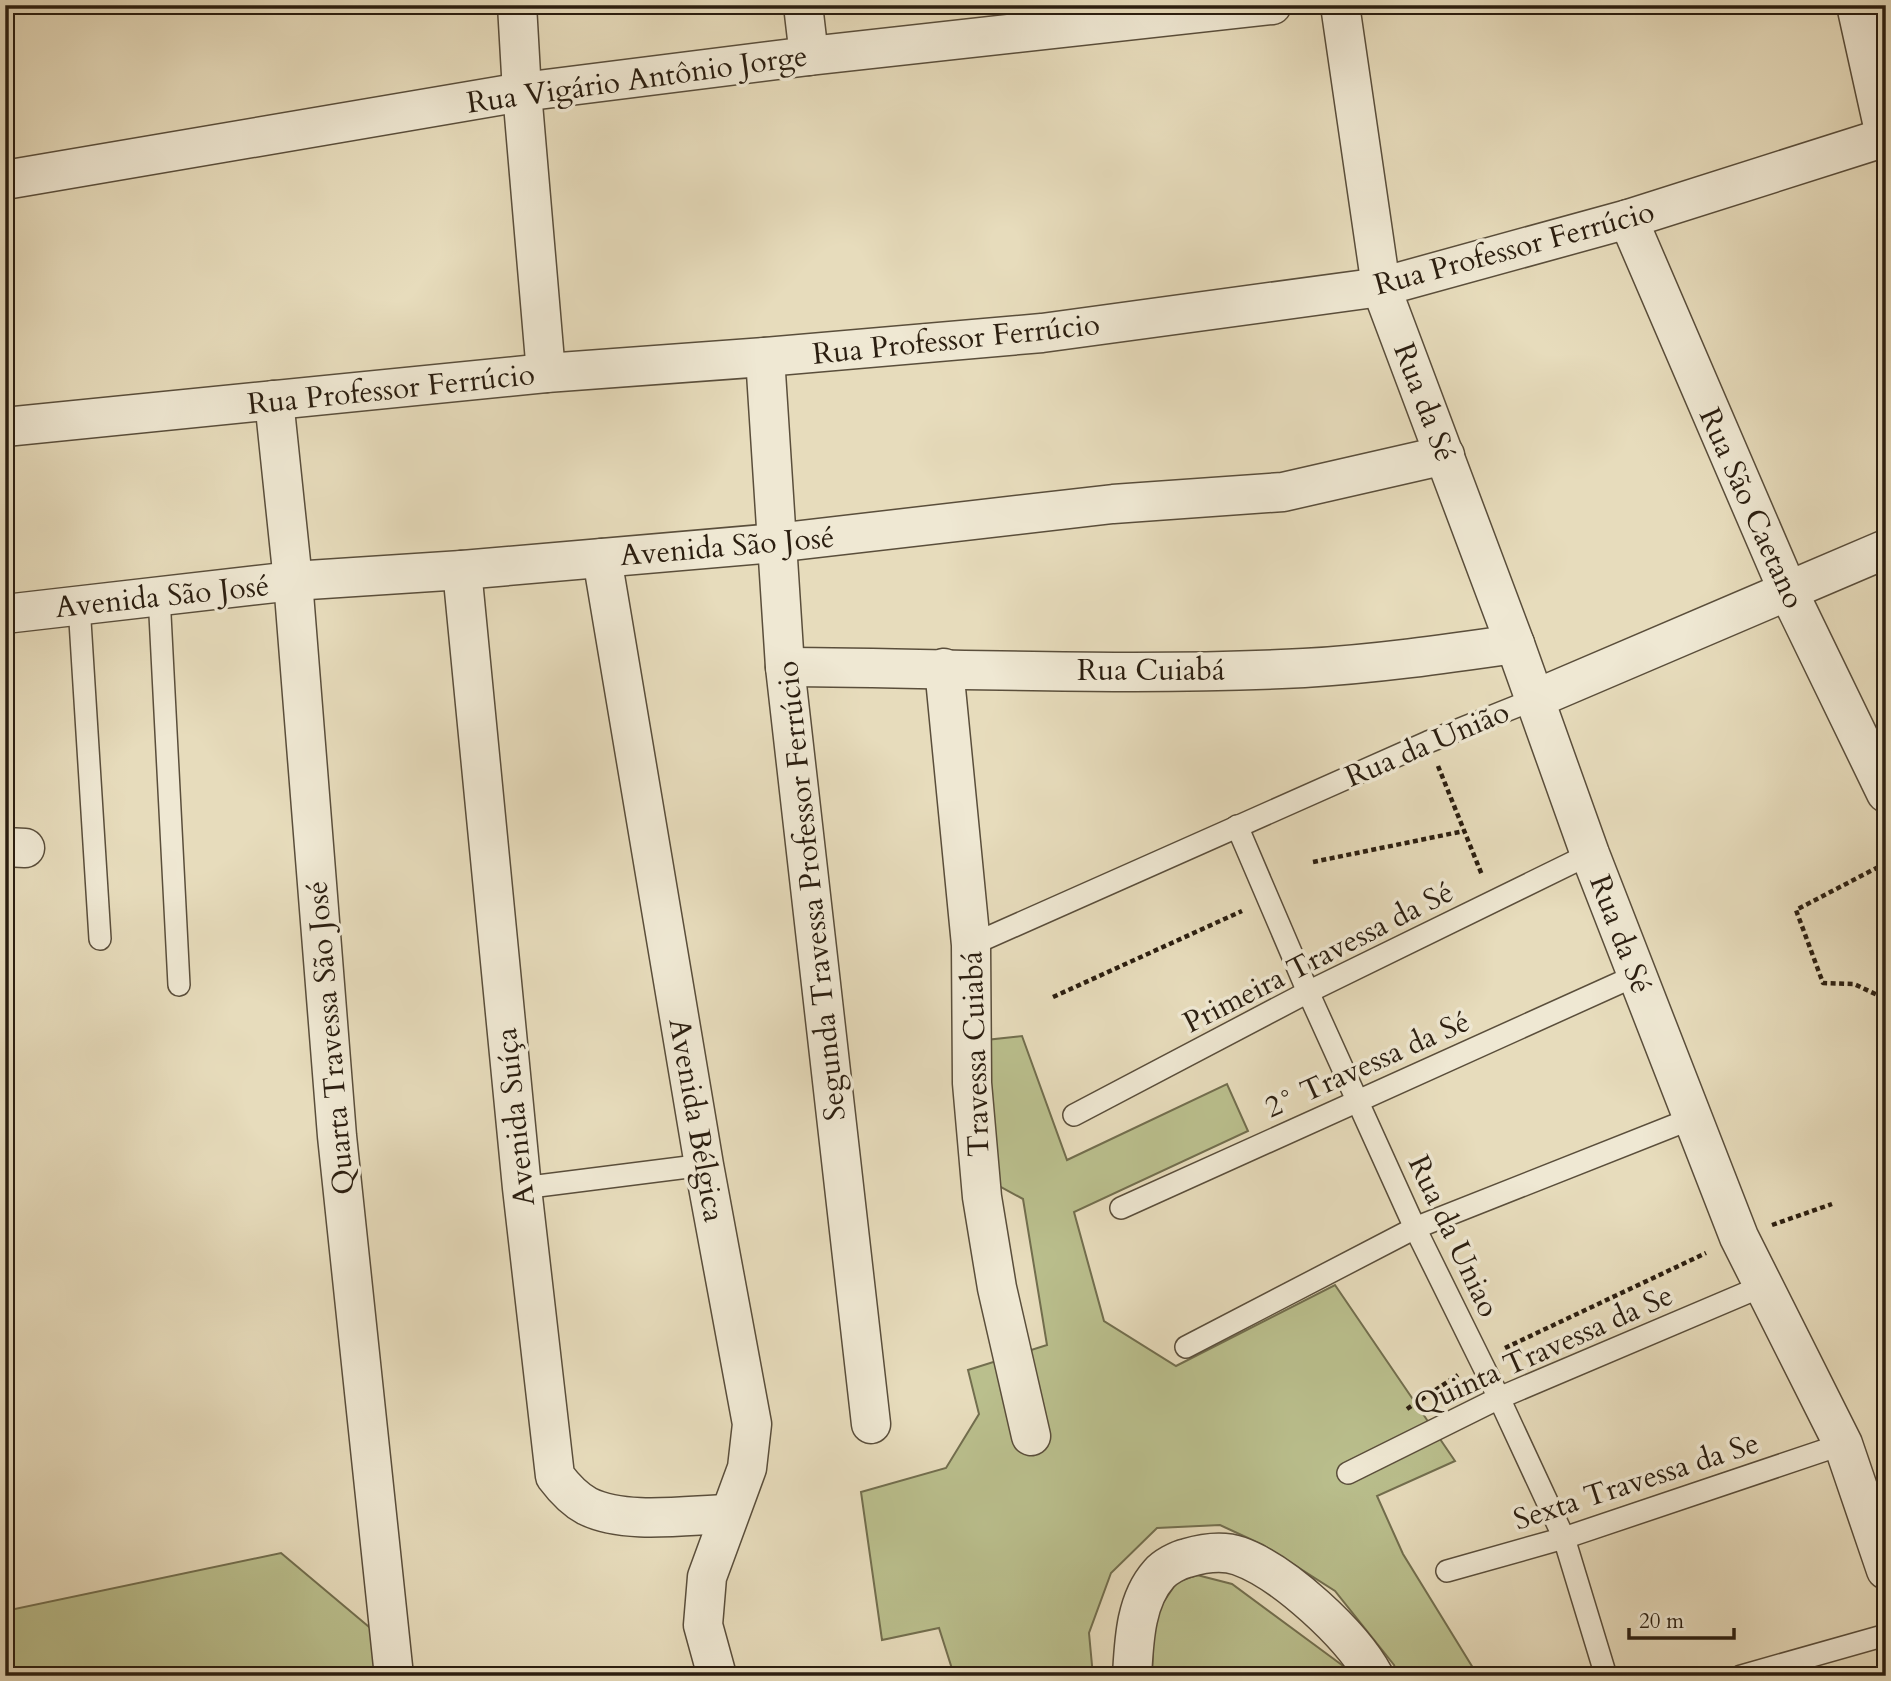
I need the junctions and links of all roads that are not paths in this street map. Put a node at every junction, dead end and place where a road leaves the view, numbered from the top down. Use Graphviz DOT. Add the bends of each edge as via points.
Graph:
graph roads {
  1 [pos="517,5"];
  2 [pos="803,5"];
  3 [pos="1272,5"];
  4 [pos="1340,5"];
  5 [pos="1856,5"];
  6 [pos="809,56"];
  7 [pos="522,92"];
  8 [pos="1885,138"];
  9 [pos="5,180"];
  10 [pos="1628,219"];
  11 [pos="1381,287"];
  12 [pos="765,357"];
  13 [pos="545,373"];
  14 [pos="274,400"];
  15 [pos="5,427"];
  16 [pos="1445,455"];
  17 [pos="775,543"];
  18 [pos="1886,549"];
  19 [pos="602,558"];
  20 [pos="462,570"];
  21 [pos="293,581"];
  22 [pos="1788,591"];
  23 [pos="159,595"];
  24 [pos="79,605"];
  25 [pos="5,614"];
  26 [pos="1515,644"];
  27 [pos="785,667"];
  28 [pos="944,668"];
  29 [pos="1535,699"];
  30 [pos="1886,793"];
  31 [pos="1237,826"];
  32 [pos="1590,854"];
  33 [pos="100,939"];
  34 [pos="971,945"];
  35 [pos="1637,975"];
  36 [pos="179,985"];
  37 [pos="1308,992"];
  38 [pos="1358,1099"];
  39 [pos="1074,1115"];
  40 [pos="1693,1118"];
  41 [pos="704,1165"];
  42 [pos="522,1188"];
  43 [pos="1121,1208"];
  44 [pos="1415,1228"];
  45 [pos="1765,1285"];
  46 [pos="1186,1347"];
  47 [pos="1499,1398"];
  48 [pos="871,1424"];
  49 [pos="1031,1436"];
  50 [pos="1843,1444"];
  51 [pos="1348,1473"];
  52 [pos="729,1514"];
  53 [pos="1564,1538"];
  54 [pos="1886,1570"];
  55 [pos="1447,1572"];
  56 [pos="1886,1635"];
  57 [pos="394,1676"];
  58 [pos="717,1676"];
  59 [pos="1132,1676"];
  60 [pos="1374,1676"];
  61 [pos="1606,1676"];
  62 [pos="1741,1676"];
  1 -- 7 [label="street"];
  2 -- 6 [label="street"];
  3 -- 6 [label="street, Rua Vigário Antônio Jorge"];
  4 -- 11 [label="street, Rua da Sé"];
  5 -- 8 [label="street"];
  6 -- 7 [label="street, Rua Vigário Antônio Jorge"];
  7 -- 9 [label="street, Rua Vigário Antônio Jorge"];
  7 -- 13 [label="street"];
  8 -- 10 [label="street, Rua Professor Ferrúcio"];
  10 -- 11 [label="street, Rua Professor Ferrúcio"];
  10 -- 22 [label="street, Rua São Caetano"];
  11 -- 12 [label="street, Rua Professor Ferrúcio" via="1042,333"];
  11 -- 16 [label="street, Rua da Sé"];
  12 -- 13 [label="street, Rua Professor Ferrúcio"];
  12 -- 17 [label="street, Segunda Travessa Professor Ferrúcio"];
  13 -- 14 [label="street, Rua Professor Ferrúcio"];
  14 -- 15 [label="street, Rua Professor Ferrúcio"];
  14 -- 21 [label="street, Quarta Travessa São José"];
  16 -- 17 [label="street, Avenida São José" via="1283,492 1114,504"];
  16 -- 26 [label="street, Rua da Sé"];
  17 -- 19 [label="street, Avenida São José"];
  17 -- 27 [label="street, Segunda Travessa Professor Ferrúcio"];
  18 -- 22 [label="street, Rua da União"];
  19 -- 20 [label="street, Avenida São José"];
  19 -- 41 [label="street, Avenida Bélgica"];
  20 -- 21 [label="street, Avenida São José"];
  20 -- 42 [label="street, Avenida Suíça"];
  21 -- 23 [label="street, Avenida São José"];
  21 -- 57 [label="street, Quarta Travessa São José" via="337,1136"];
  22 -- 29 [label="street, Rua da União"];
  22 -- 30 [label="street, Rua São Caetano"];
  23 -- 24 [label="street, Avenida São José"];
  23 -- 36 [label="lane"];
  24 -- 25 [label="street, Avenida São José"];
  24 -- 33 [label="lane"];
  26 -- 28 [label="street, Rua Cuiabá" via="1305,668"];
  26 -- 29 [label="street, Rua da Sé"];
  27 -- 28 [label="street, Rua Cuiabá"];
  27 -- 48 [label="street, Segunda Travessa Professor Ferrúcio"];
  28 -- 34 [label="street, Travessa Cuiabá"];
  29 -- 31 [label="lane, Rua da União"];
  29 -- 32 [label="street, Rua da Sé"];
  31 -- 34 [label="lane, Rua da União"];
  31 -- 37 [label="lane, Rua da Uniao"];
  32 -- 35 [label="street, Rua da Sé"];
  32 -- 37 [label="lane, Primeira Travessa da Sé"];
  34 -- 49 [label="street, Travessa Cuiabá" via="972,1083 982,1197 997,1288"];
  35 -- 38 [label="lane, 2° Travessa da Sé"];
  35 -- 40 [label="street, Rua da Sé"];
  37 -- 38 [label="lane, Rua da Uniao"];
  37 -- 39 [label="lane, Primeira Travessa da Sé"];
  38 -- 43 [label="lane, 2° Travessa da Sé"];
  38 -- 44 [label="lane, Rua da Uniao"];
  40 -- 44 [label="lane"];
  40 -- 45 [label="street, Rua da Sé" via="1739,1237"];
  41 -- 42 [label="lane"];
  41 -- 52 [label="street, Avenida Bélgica" via="752,1424 747,1468"];
  42 -- 52 [label="street, Avenida Suíça" via="555,1476 586,1506 610,1514"];
  44 -- 46 [label="lane"];
  44 -- 47 [label="lane, Rua da Uniao"];
  45 -- 47 [label="lane, Quinta Travessa da Se"];
  45 -- 50 [label="street, Rua da Sé"];
  47 -- 51 [label="lane, Quinta Travessa da Se"];
  47 -- 53 [label="lane, Rua da Uniao"];
  50 -- 53 [label="lane, Sexta Travessa da Se"];
  50 -- 54 [label="street, Rua da Sé"];
  52 -- 58 [label="street, Avenida Bélgica" via="707,1577 703,1625"];
  53 -- 55 [label="lane, Sexta Travessa da Se"];
  53 -- 61 [label="lane, Rua da Uniao"];
  56 -- 62 [label="lane"];
  59 -- 60 [label="street" via="1144,1598 1160,1573 1207,1552 1238,1556 1270,1572 1310,1602 1347,1639"];
}
